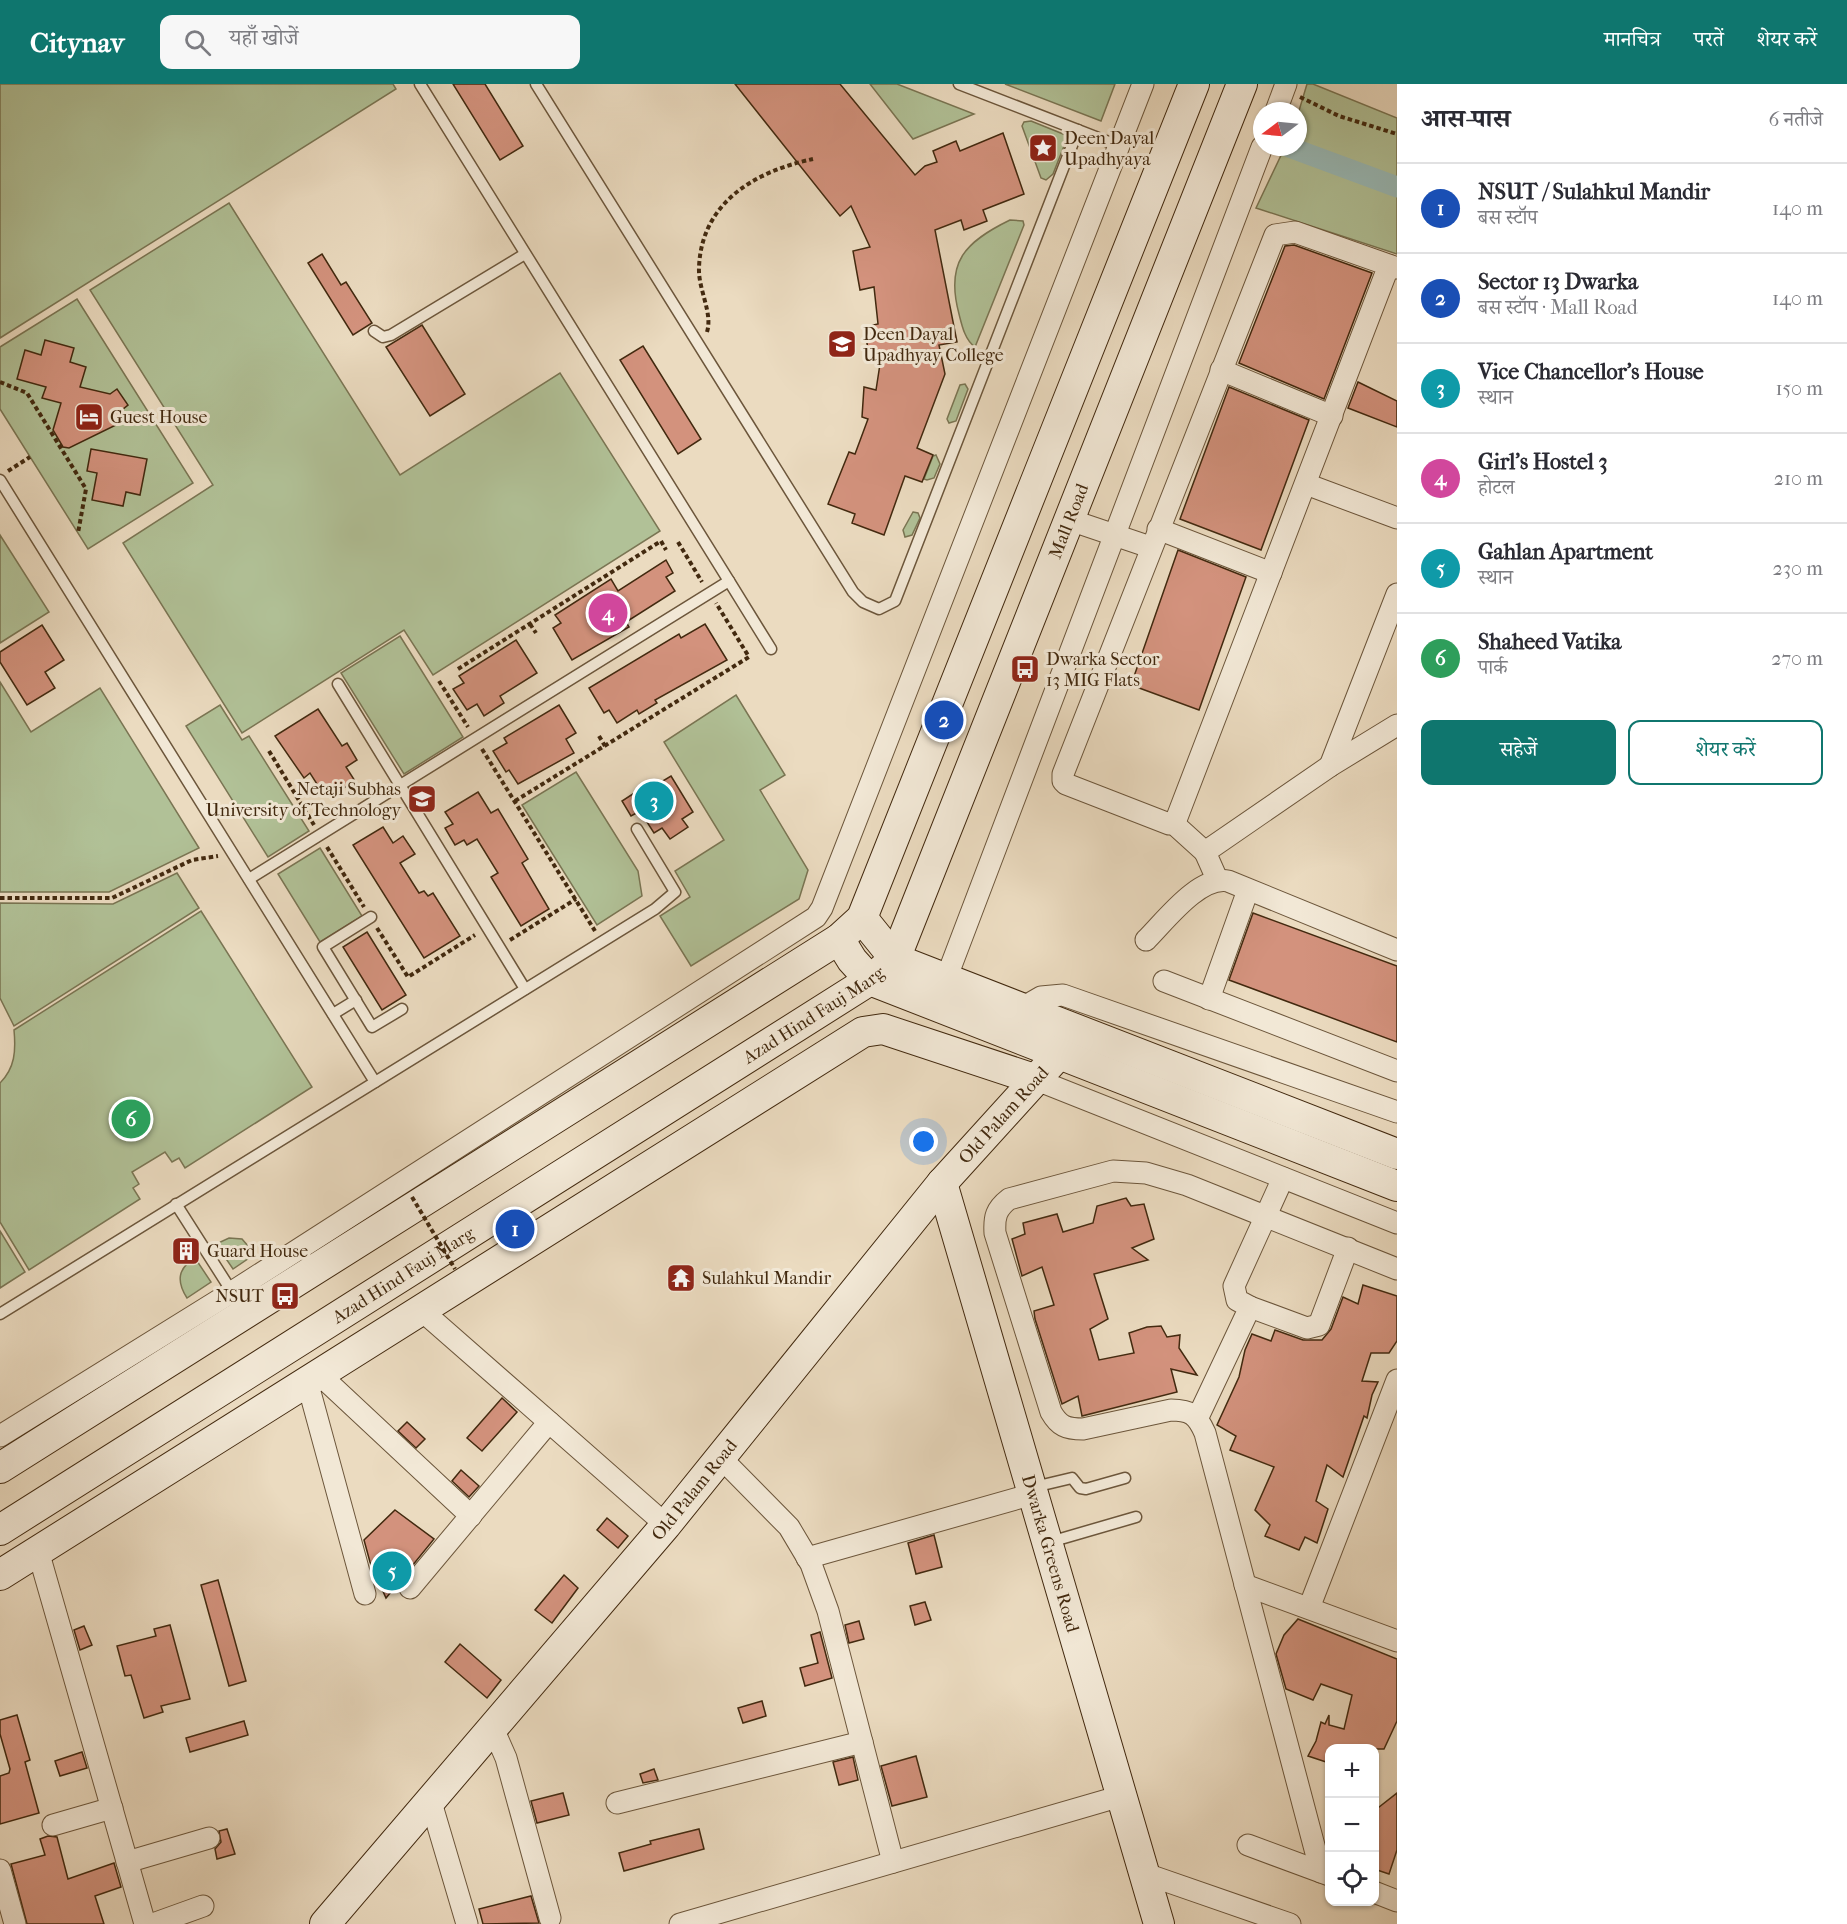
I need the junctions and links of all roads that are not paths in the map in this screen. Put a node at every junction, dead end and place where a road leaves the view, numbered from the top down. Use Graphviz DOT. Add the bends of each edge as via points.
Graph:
graph roads {
  1 [pos="420,84"];
  2 [pos="536,84"];
  3 [pos="959,84"];
  4 [pos="1143,84"];
  5 [pos="1194,84"];
  6 [pos="1242,84"];
  7 [pos="1285,87"];
  8 [pos="1279,102"];
  9 [pos="1078,130"];
  10 [pos="1119,146"];
  11 [pos="1259,156"];
  12 [pos="525,254"];
  13 [pos="1393,267"];
  14 [pos="374,331"];
  15 [pos="1221,370"];
  16 [pos="1332,416"];
  17 [pos="0,478"];
  18 [pos="1306,484"];
  19 [pos="1397,518"];
  20 [pos="1070,520"];
  21 [pos="1113,534"];
  22 [pos="1154,538"];
  23 [pos="1271,573"];
  24 [pos="729,581"];
  25 [pos="1397,594"];
  26 [pos="771,650"];
  27 [pos="338,684"];
  28 [pos="1397,725"];
  29 [pos="1330,766"];
  30 [pos="400,786"];
  31 [pos="1173,823"];
  32 [pos="637,829"];
  33 [pos="1205,852"];
  34 [pos="249,879"];
  35 [pos="1217,879"];
  36 [pos="1248,890"];
  37 [pos="371,917"];
  38 [pos="862,918"];
  39 [pos="839,939"];
  40 [pos="1146,940"];
  41 [pos="1397,950"];
  42 [pos="896,959"];
  43 [pos="946,979"];
  44 [pos="870,980"];
  45 [pos="1164,981"];
  46 [pos="525,989"];
  47 [pos="1209,999"];
  48 [pos="356,1000"];
  49 [pos="1022,1008"];
  50 [pos="402,1009"];
  51 [pos="333,1014"];
  52 [pos="1059,1054"];
  53 [pos="1397,1071"];
  54 [pos="1037,1080"];
  55 [pos="375,1082"];
  56 [pos="1396,1108"];
  57 [pos="1397,1154"];
  58 [pos="1283,1178"];
  59 [pos="942,1183"];
  60 [pos="1397,1186"];
  61 [pos="176,1204"];
  62 [pos="1267,1216"];
  63 [pos="1397,1223"];
  64 [pos="1348,1248"];
  65 [pos="1397,1269"];
  66 [pos="239,1301"];
  67 [pos="1250,1307"];
  68 [pos="420,1309"];
  69 [pos="0,1314"];
  70 [pos="313,1377"];
  71 [pos="1397,1380"];
  72 [pos="1198,1417"];
  73 [pos="549,1422"];
  74 [pos="0,1436"];
  75 [pos="720,1457"];
  76 [pos="0,1468"];
  77 [pos="1125,1478"];
  78 [pos="1032,1491"];
  79 [pos="471,1516"];
  80 [pos="1136,1517"];
  81 [pos="666,1525"];
  82 [pos="0,1530"];
  83 [pos="1047,1543"];
  84 [pos="38,1551"];
  85 [pos="807,1558"];
  86 [pos="0,1575"];
  87 [pos="1245,1585"];
  88 [pos="410,1588"];
  89 [pos="365,1594"];
  90 [pos="1309,1608"];
  91 [pos="1397,1641"];
  92 [pos="492,1726"];
  93 [pos="862,1742"];
  94 [pos="1121,1796"];
  95 [pos="430,1799"];
  96 [pos="617,1803"];
  97 [pos="112,1808"];
  98 [pos="53,1825"];
  99 [pos="209,1838"];
  100 [pos="1248,1845"];
  101 [pos="127,1862"];
  102 [pos="893,1862"];
  103 [pos="0,1870"];
  104 [pos="1143,1873"];
  105 [pos="1325,1873"];
  106 [pos="1379,1894"];
  107 [pos="1397,1901"];
  108 [pos="203,1906"];
  109 [pos="549,1918"];
  110 [pos="15,1924"];
  111 [pos="145,1924"];
  112 [pos="153,1924"];
  113 [pos="325,1924"];
  114 [pos="466,1924"];
  115 [pos="680,1924"];
  116 [pos="1159,1924"];
  117 [pos="1290,1924"];
  1 -- 12 [label="lane"];
  2 -- 9 [label="lane" via="853,592 873,608 887,607 895,601"];
  3 -- 9 [label="lane"];
  4 -- 10 [label="street"];
  5 -- 38 [label="street"];
  6 -- 20 [label="street, Mall Road"];
  7 -- 8 [label="street"];
  9 -- 10 [label="lane"];
  10 -- 66 [label="street" via="816,917"];
  11 -- 21 [label="street"];
  12 -- 14 [label="lane" via="392,334 383,337"];
  12 -- 24 [label="lane"];
  13 -- 15 [label="street" via="1294,232 1281,232 1275,236"];
  13 -- 16 [label="street"];
  15 -- 16 [label="street"];
  15 -- 22 [label="street"];
  16 -- 18 [label="street"];
  17 -- 34 [label="lane"];
  18 -- 19 [label="street"];
  18 -- 23 [label="street"];
  20 -- 21 [label="street"];
  20 -- 42 [label="street, Mall Road"];
  21 -- 22 [label="street"];
  21 -- 43 [label="street"];
  22 -- 23 [label="street"];
  22 -- 31 [label="street" via="1063,781"];
  23 -- 31 [label="street"];
  24 -- 26 [label="lane"];
  24 -- 30 [label="lane"];
  25 -- 29 [label="street"];
  27 -- 30 [label="lane"];
  28 -- 29 [label="street"];
  29 -- 33 [label="street"];
  30 -- 34 [label="lane"];
  30 -- 46 [label="lane"];
  31 -- 33 [label="street"];
  32 -- 46 [label="lane" via="675,892 656,909"];
  33 -- 35 [label="street"];
  34 -- 51 [label="lane"];
  35 -- 36 [label="street"];
  35 -- 40 [label="street" via="1199,889"];
  36 -- 41 [label="street"];
  36 -- 47 [label="street"];
  37 -- 48 [label="lane" via="323,947"];
  38 -- 39 [label="street"];
  38 -- 42 [label="street"];
  39 -- 44 [label="street"];
  39 -- 66 [label="street"];
  42 -- 43 [label="street"];
  42 -- 44 [label="street, Azad Hind Fauj Marg"];
  43 -- 49 [label="street"];
  44 -- 52 [label="street"];
  44 -- 82 [label="street, Azad Hind Fauj Marg"];
  45 -- 47 [label="street"];
  46 -- 55 [label="lane"];
  47 -- 53 [label="street"];
  48 -- 50 [label="lane" via="372,1027"];
  48 -- 51 [label="lane"];
  49 -- 56 [label="street" via="1041,997 1063,995"];
  49 -- 57 [label="street"];
  51 -- 55 [label="lane"];
  52 -- 54 [label="street, Old Palam Road"];
  52 -- 60 [label="street"];
  54 -- 58 [label="street"];
  54 -- 59 [label="street, Old Palam Road"];
  54 -- 68 [label="street" via="883,1029 863,1032"];
  55 -- 61 [label="lane"];
  58 -- 62 [label="street"];
  58 -- 63 [label="street"];
  59 -- 75 [label="street, Old Palam Road"];
  59 -- 78 [label="street, Dwarka Greens Road"];
  61 -- 66 [label="lane"];
  61 -- 69 [label="lane"];
  62 -- 64 [label="street"];
  62 -- 67 [label="street" via="1234,1286 1237,1300"];
  62 -- 72 [label="street" via="1177,1182 1146,1173 1113,1171 1009,1199 994,1218 995,1233 1058,1424 1083,1429 1171,1410 1185,1410"];
  64 -- 65 [label="street"];
  64 -- 67 [label="street" via="1315,1328"];
  66 -- 74 [label="street"];
  66 -- 76 [label="street"];
  67 -- 72 [label="street"];
  68 -- 70 [label="street"];
  68 -- 73 [label="street"];
  70 -- 79 [label="street"];
  70 -- 84 [label="street"];
  70 -- 89 [label="street"];
  71 -- 90 [label="street"];
  72 -- 87 [label="street"];
  73 -- 79 [label="street"];
  73 -- 81 [label="street"];
  75 -- 81 [label="street, Old Palam Road"];
  75 -- 85 [label="street" via="789,1527"];
  77 -- 78 [label="lane" via="1086,1489 1072,1478"];
  78 -- 83 [label="street, Dwarka Greens Road"];
  78 -- 85 [label="street"];
  79 -- 88 [label="street"];
  80 -- 83 [label="lane"];
  81 -- 92 [label="street, Old Palam Road"];
  83 -- 94 [label="street, Dwarka Greens Road"];
  84 -- 86 [label="street"];
  84 -- 97 [label="street"];
  85 -- 93 [label="street" via="828,1611"];
  87 -- 90 [label="street"];
  87 -- 105 [label="street"];
  90 -- 91 [label="street"];
  92 -- 95 [label="street, Old Palam Road"];
  92 -- 109 [label="street" via="506,1758"];
  93 -- 96 [label="street"];
  93 -- 102 [label="street"];
  94 -- 102 [label="street"];
  94 -- 104 [label="street, Dwarka Greens Road"];
  95 -- 113 [label="street, Old Palam Road"];
  95 -- 114 [label="street"];
  97 -- 98 [label="street"];
  97 -- 101 [label="street"];
  99 -- 101 [label="street"];
  100 -- 105 [label="street"];
  101 -- 111 [label="street"];
  102 -- 115 [label="street"];
  103 -- 110 [label="street"];
  104 -- 116 [label="street, Dwarka Greens Road"];
  104 -- 117 [label="street"];
  106 -- 107 [label="street"];
  108 -- 112 [label="street"];
}
